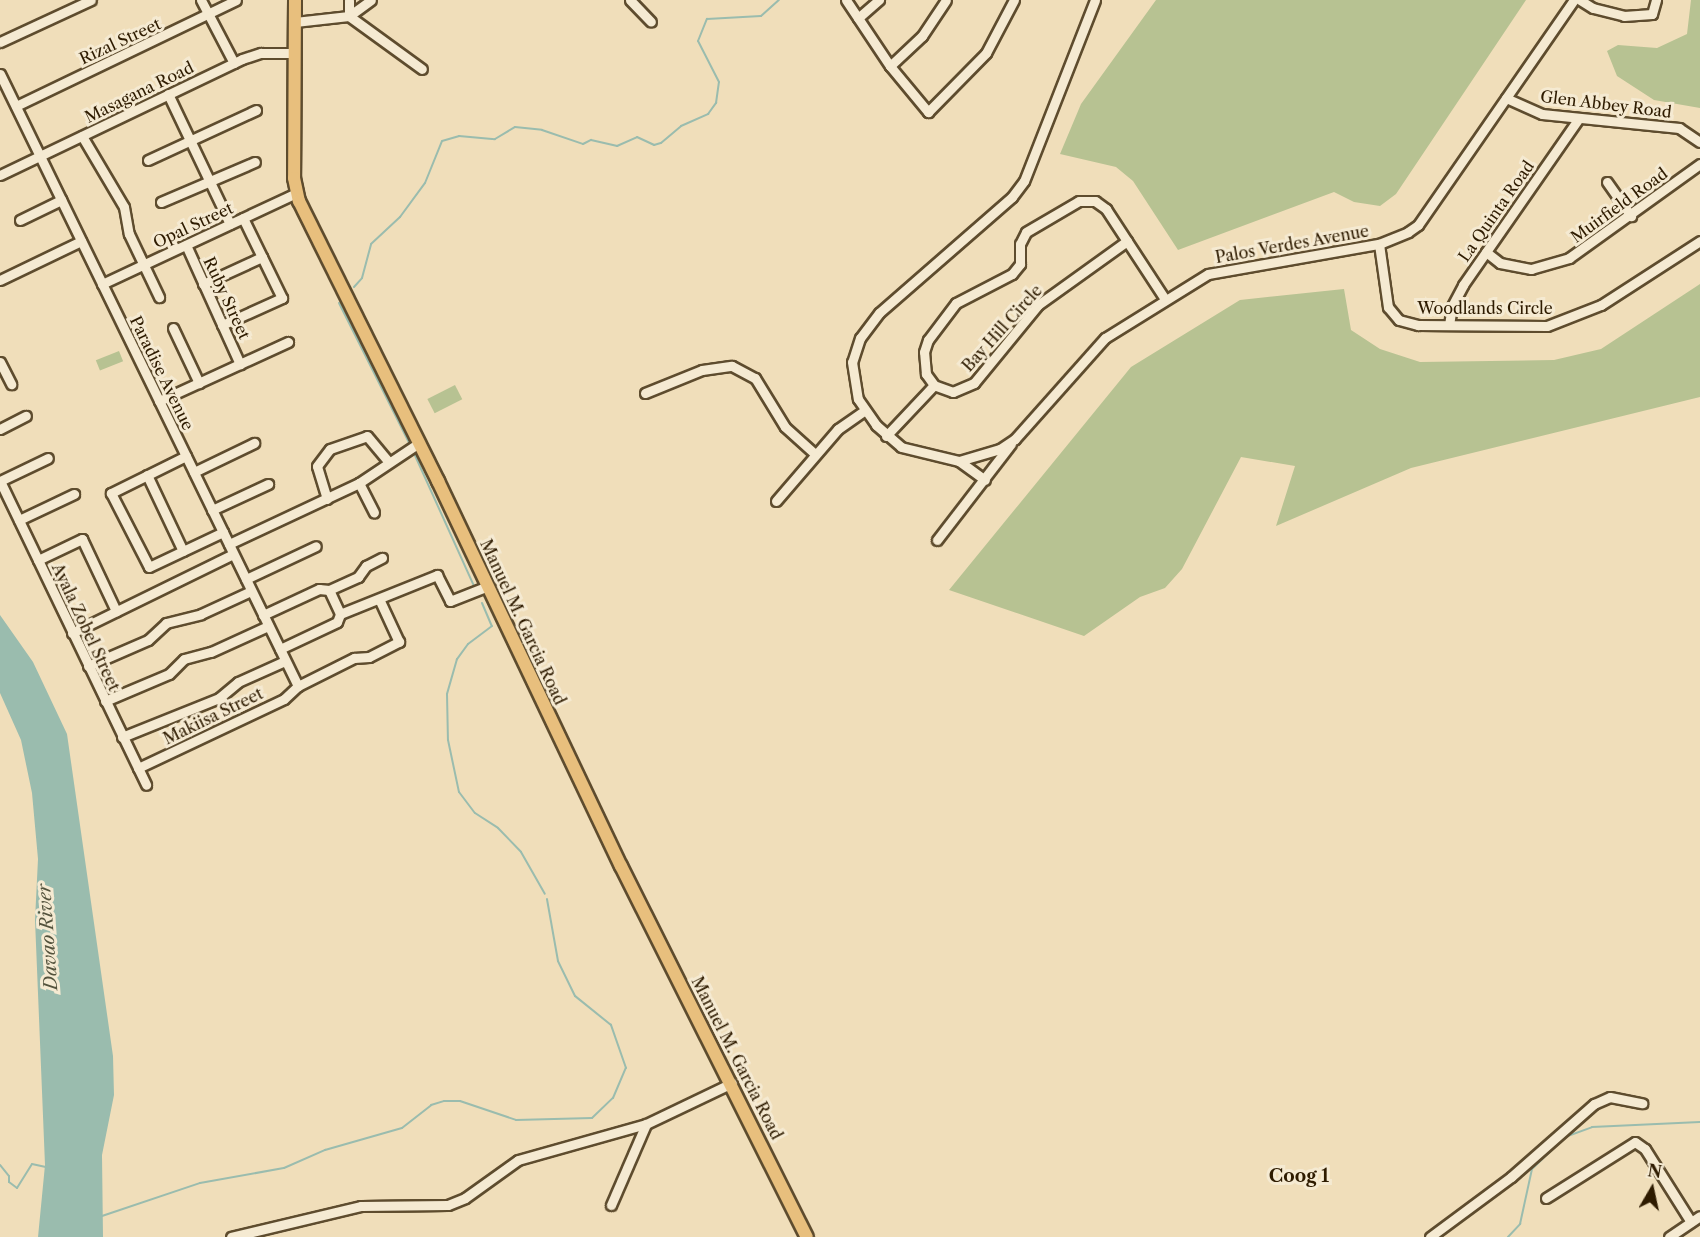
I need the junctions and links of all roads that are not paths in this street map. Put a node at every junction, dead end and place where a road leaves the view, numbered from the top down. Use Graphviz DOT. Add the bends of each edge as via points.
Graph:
graph roads {
  1 [pos="91,0"];
  2 [pos="201,0"];
  3 [pos="236,0"];
  4 [pos="296,0"];
  5 [pos="349,0"];
  6 [pos="371,0"];
  7 [pos="630,0"];
  8 [pos="846,0"];
  9 [pos="879,0"];
  10 [pos="946,0"];
  11 [pos="1014,0"];
  12 [pos="1095,0"];
  13 [pos="1574,0"];
  14 [pos="1580,0"];
  15 [pos="1656,0"];
  16 [pos="210,15"];
  17 [pos="349,16"];
  18 [pos="858,18"];
  19 [pos="295,22"];
  20 [pos="651,22"];
  21 [pos="0,42"];
  22 [pos="295,53"];
  23 [pos="234,63"];
  24 [pos="890,66"];
  25 [pos="422,69"];
  26 [pos="0,74"];
  27 [pos="168,94"];
  28 [pos="1506,98"];
  29 [pos="16,106"];
  30 [pos="256,110"];
  31 [pos="1579,118"];
  32 [pos="82,136"];
  33 [pos="190,141"];
  34 [pos="1700,142"];
  35 [pos="40,156"];
  36 [pos="148,160"];
  37 [pos="255,162"];
  38 [pos="1700,164"];
  39 [pos="0,175"];
  40 [pos="210,181"];
  41 [pos="1607,183"];
  42 [pos="296,194"];
  43 [pos="61,200"];
  44 [pos="161,202"];
  45 [pos="1630,216"];
  46 [pos="243,218"];
  47 [pos="20,220"];
  48 [pos="230,224"];
  49 [pos="81,241"];
  50 [pos="1127,241"];
  51 [pos="1700,241"];
  52 [pos="1379,244"];
  53 [pos="186,245"];
  54 [pos="1486,252"];
  55 [pos="262,257"];
  56 [pos="144,265"];
  57 [pos="1,277"];
  58 [pos="102,284"];
  59 [pos="203,284"];
  60 [pos="159,297"];
  61 [pos="1165,299"];
  62 [pos="222,325"];
  63 [pos="1449,325"];
  64 [pos="173,328"];
  65 [pos="288,342"];
  66 [pos="0,362"];
  67 [pos="240,364"];
  68 [pos="6,381"];
  69 [pos="199,383"];
  70 [pos="934,385"];
  71 [pos="645,393"];
  72 [pos="159,401"];
  73 [pos="865,410"];
  74 [pos="26,416"];
  75 [pos="0,429"];
  76 [pos="886,436"];
  77 [pos="1016,439"];
  78 [pos="254,443"];
  79 [pos="419,443"];
  80 [pos="815,454"];
  81 [pos="186,456"];
  82 [pos="48,458"];
  83 [pos="958,461"];
  84 [pos="389,462"];
  85 [pos="194,472"];
  86 [pos="147,475"];
  87 [pos="985,480"];
  88 [pos="0,481"];
  89 [pos="359,483"];
  90 [pos="268,484"];
  91 [pos="74,494"];
  92 [pos="327,498"];
  93 [pos="776,501"];
  94 [pos="212,510"];
  95 [pos="374,512"];
  96 [pos="19,520"];
  97 [pos="223,532"];
  98 [pos="938,540"];
  99 [pos="229,544"];
  100 [pos="316,546"];
  101 [pos="183,551"];
  102 [pos="233,554"];
  103 [pos="382,558"];
  104 [pos="38,560"];
  105 [pos="246,579"];
  106 [pos="488,586"];
  107 [pos="329,590"];
  108 [pos="251,591"];
  109 [pos="380,601"];
  110 [pos="116,611"];
  111 [pos="340,614"];
  112 [pos="263,615"];
  113 [pos="268,626"];
  114 [pos="72,633"];
  115 [pos="280,649"];
  116 [pos="285,661"];
  117 [pos="88,666"];
  118 [pos="298,686"];
  119 [pos="105,702"];
  120 [pos="122,737"];
  121 [pos="138,768"];
  122 [pos="146,785"];
  123 [pos="732,1083"];
  124 [pos="1642,1103"];
  125 [pos="646,1124"];
  126 [pos="1546,1198"];
  127 [pos="612,1205"];
  128 [pos="1700,1216"];
  129 [pos="1691,1222"];
  130 [pos="231,1237"];
  131 [pos="807,1237"];
  132 [pos="1430,1237"];
  133 [pos="1669,1237"];
  1 -- 21 [label="street"];
  2 -- 16 [label="street"];
  3 -- 16 [label="street, Rizal Street"];
  4 -- 19 [label="main road, Manuel M. Garcia Road"];
  5 -- 17 [label="street"];
  6 -- 17 [label="street"];
  7 -- 20 [label="street"];
  8 -- 18 [label="street"];
  9 -- 18 [label="street"];
  10 -- 24 [label="street" via="922,36"];
  11 -- 24 [label="street" via="986,53 928,112"];
  12 -- 73 [label="street, Palos Verdes Avenue" via="1024,181 1012,197 879,313 860,339 852,375"];
  13 -- 28 [label="street, Palos Verdes Avenue"];
  14 -- 15 [label="street" via="1611,15 1652,14"];
  16 -- 23 [label="street"];
  16 -- 29 [label="street, Rizal Street"];
  17 -- 19 [label="street"];
  17 -- 25 [label="street"];
  18 -- 24 [label="street"];
  19 -- 22 [label="main road, Manuel M. Garcia Road"];
  22 -- 23 [label="street, Masagana Road" via="261,53"];
  22 -- 42 [label="main road, Manuel M. Garcia Road"];
  23 -- 27 [label="street, Masagana Road"];
  26 -- 29 [label="street, Paradise Avenue"];
  27 -- 32 [label="street, Masagana Road"];
  27 -- 33 [label="street"];
  28 -- 31 [label="street, Glen Abbey Road" via="1542,114"];
  28 -- 52 [label="street, Palos Verdes Avenue" via="1418,225"];
  29 -- 35 [label="street, Paradise Avenue"];
  30 -- 33 [label="street"];
  31 -- 34 [label="street, Glen Abbey Road" via="1665,124"];
  31 -- 54 [label="street, La Quinta Road"];
  32 -- 35 [label="street, Masagana Road"];
  32 -- 56 [label="street" via="124,207 129,234"];
  33 -- 36 [label="street"];
  33 -- 40 [label="street"];
  35 -- 39 [label="street, Masagana Road"];
  35 -- 43 [label="street, Paradise Avenue"];
  37 -- 40 [label="street"];
  38 -- 45 [label="street, Muirfield Road"];
  40 -- 44 [label="street"];
  40 -- 48 [label="street"];
  41 -- 45 [label="street"];
  42 -- 46 [label="street, Opal Street"];
  42 -- 79 [label="main road, Manuel M. Garcia Road"];
  43 -- 47 [label="street"];
  43 -- 49 [label="street, Paradise Avenue"];
  45 -- 54 [label="street, Muirfield Road" via="1584,250 1548,266 1511,267"];
  46 -- 48 [label="street, Opal Street"];
  46 -- 55 [label="street"];
  48 -- 53 [label="street, Opal Street"];
  49 -- 57 [label="street"];
  49 -- 58 [label="street, Paradise Avenue"];
  50 -- 61 [label="street, Bay Hill Circle"];
  50 -- 70 [label="street, Bay Hill Circle" via="1038,305 974,383 952,392"];
  50 -- 70 [label="street, Bay Hill Circle" via="1095,201 1068,205 1026,232 1017,269 956,303 928,340 924,365"];
  51 -- 63 [label="street, Woodlands Circle" via="1601,305 1555,325"];
  52 -- 61 [label="street, Palos Verdes Avenue" via="1222,269"];
  52 -- 63 [label="street, Woodlands Circle" via="1388,307 1393,315 1418,325"];
  53 -- 56 [label="street, Opal Street"];
  53 -- 59 [label="street, Ruby Street"];
  54 -- 63 [label="street, La Quinta Road" via="1456,295"];
  55 -- 59 [label="street"];
  55 -- 62 [label="street" via="282,298"];
  56 -- 58 [label="street, Opal Street"];
  56 -- 60 [label="street"];
  58 -- 72 [label="street, Paradise Avenue"];
  59 -- 62 [label="street, Ruby Street"];
  61 -- 77 [label="street, Palos Verdes Avenue" via="1105,338"];
  62 -- 67 [label="street, Ruby Street"];
  64 -- 69 [label="street"];
  65 -- 67 [label="street"];
  66 -- 68 [label="street"];
  67 -- 69 [label="street"];
  69 -- 72 [label="street"];
  70 -- 76 [label="street"];
  71 -- 80 [label="street" via="702,370 732,366 754,378 785,427"];
  72 -- 81 [label="street, Paradise Avenue"];
  73 -- 76 [label="street, Palos Verdes Avenue"];
  73 -- 80 [label="street" via="838,429"];
  74 -- 75 [label="street"];
  76 -- 83 [label="street, Palos Verdes Avenue" via="922,454"];
  77 -- 83 [label="street, Palos Verdes Avenue" via="1000,449"];
  77 -- 87 [label="street"];
  78 -- 85 [label="street"];
  79 -- 84 [label="street"];
  79 -- 106 [label="main road, Manuel M. Garcia Road"];
  80 -- 93 [label="street"];
  81 -- 85 [label="street, Paradise Avenue"];
  81 -- 86 [label="street"];
  82 -- 88 [label="street"];
  83 -- 87 [label="street"];
  84 -- 89 [label="street"];
  84 -- 92 [label="street" via="367,436 330,450 317,466"];
  85 -- 94 [label="street, Paradise Avenue"];
  86 -- 101 [label="street"];
  86 -- 101 [label="street" via="111,493 149,567"];
  87 -- 98 [label="street"];
  88 -- 96 [label="street, Ayala Zobel Street"];
  89 -- 92 [label="street"];
  89 -- 95 [label="street"];
  90 -- 94 [label="street"];
  91 -- 96 [label="street"];
  92 -- 99 [label="street"];
  94 -- 97 [label="street, Paradise Avenue"];
  96 -- 104 [label="street, Ayala Zobel Street"];
  97 -- 99 [label="street, Paradise Avenue"];
  97 -- 101 [label="street"];
  99 -- 102 [label="street, Paradise Avenue"];
  100 -- 105 [label="street"];
  102 -- 105 [label="street, Paradise Avenue"];
  102 -- 110 [label="street"];
  103 -- 107 [label="street" via="358,577"];
  104 -- 110 [label="street" via="82,539"];
  104 -- 114 [label="street, Ayala Zobel Street"];
  105 -- 108 [label="street, Paradise Avenue"];
  106 -- 109 [label="street" via="450,602 437,574"];
  106 -- 123 [label="main road, Manuel M. Garcia Road" via="621,866"];
  107 -- 111 [label="street"];
  107 -- 112 [label="street" via="319,589"];
  108 -- 112 [label="street, Paradise Avenue"];
  108 -- 117 [label="street" via="201,614 166,623 148,640"];
  109 -- 111 [label="street" via="373,599"];
  109 -- 118 [label="street, Makiisa Street" via="399,642"];
  110 -- 114 [label="street"];
  111 -- 115 [label="street" via="337,622"];
  112 -- 113 [label="street, Paradise Avenue"];
  113 -- 115 [label="street, Paradise Avenue"];
  113 -- 119 [label="street" via="212,652 184,658 169,674"];
  114 -- 117 [label="street, Ayala Zobel Street"];
  115 -- 116 [label="street, Paradise Avenue"];
  116 -- 118 [label="street, Paradise Avenue"];
  116 -- 120 [label="street" via="231,686 219,698"];
  117 -- 119 [label="street, Ayala Zobel Street"];
  118 -- 121 [label="street, Makiisa Street" via="284,699"];
  119 -- 120 [label="street, Ayala Zobel Street"];
  120 -- 121 [label="street, Ayala Zobel Street"];
  121 -- 122 [label="street, Ayala Zobel Street"];
  123 -- 125 [label="street"];
  123 -- 131 [label="main road, Manuel M. Garcia Road"];
  124 -- 132 [label="street" via="1610,1097 1594,1104 1511,1177"];
  125 -- 127 [label="street"];
  125 -- 130 [label="street" via="518,1160 465,1198 448,1205 361,1206"];
  126 -- 129 [label="street" via="1635,1142 1645,1149"];
  128 -- 129 [label="street"];
  129 -- 133 [label="street"];
}
